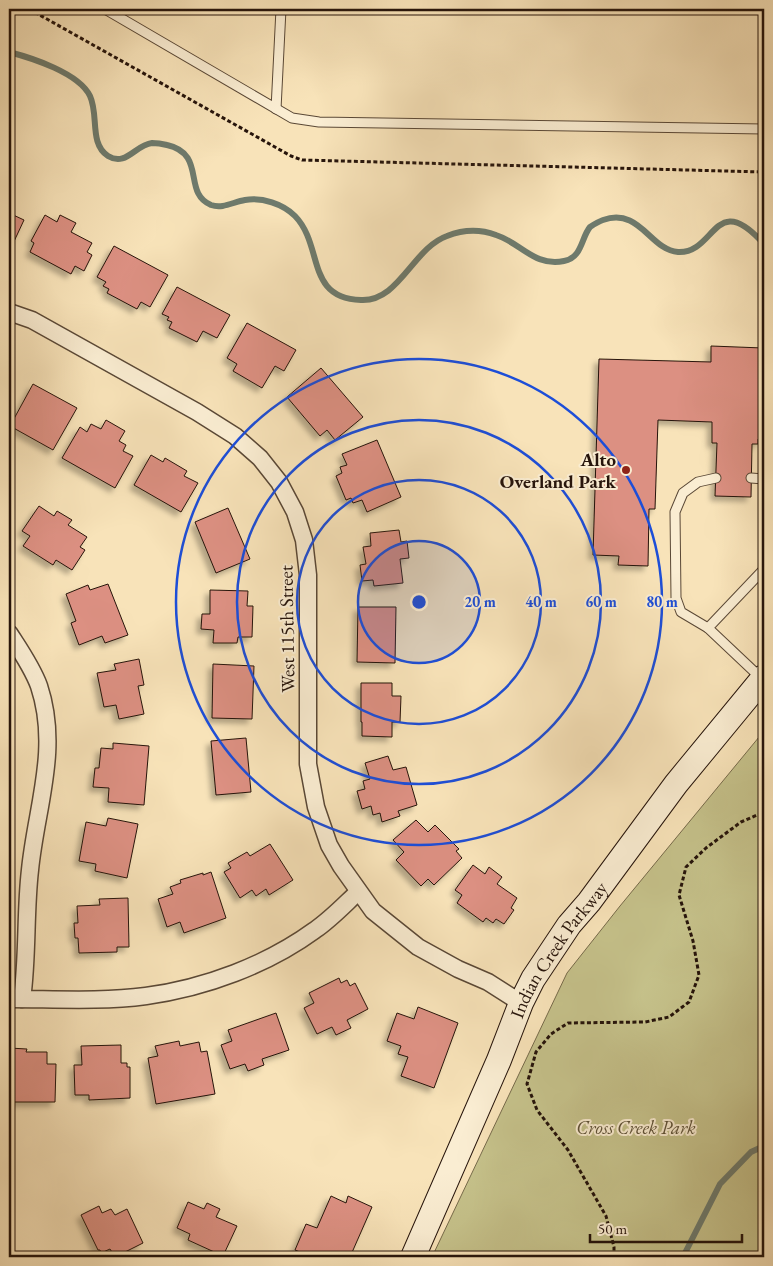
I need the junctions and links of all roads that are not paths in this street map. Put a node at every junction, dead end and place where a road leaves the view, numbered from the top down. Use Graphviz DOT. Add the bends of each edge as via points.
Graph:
graph roads {
  1 [pos="105,9"];
  2 [pos="281,9"];
  3 [pos="276,108"];
  4 [pos="764,129"];
  5 [pos="9,312"];
  6 [pos="716,478"];
  7 [pos="752,478"];
  8 [pos="764,479"];
  9 [pos="764,569"];
  10 [pos="708,628"];
  11 [pos="9,633"];
  12 [pos="763,678"];
  13 [pos="358,892"];
  14 [pos="16,999"];
  15 [pos="521,1003"];
  16 [pos="413,1257"];
  1 -- 3 [label="lane"];
  2 -- 3 [label="lane"];
  3 -- 4 [label="lane" via="292,118 319,122"];
  5 -- 13 [label="street, West 115th Street" via="32,320 197,412 235,436 260,458 279,482 302,533 308,574 308,764 316,807 340,866"];
  6 -- 10 [label="lane" via="698,482 683,493 675,512 676,598 681,612"];
  7 -- 8 [label="lane"];
  9 -- 10 [label="lane"];
  10 -- 12 [label="lane"];
  11 -- 14 [label="street" via="39,687 48,730 48,762 26,903 26,971"];
  12 -- 15 [label="street, Indian Creek Parkway" via="676,784 569,925"];
  13 -- 14 [label="street" via="330,918 289,947 246,968 198,985 146,996"];
  13 -- 15 [label="street, West 115th Street" via="373,911 418,947 488,982"];
  15 -- 16 [label="street, Indian Creek Parkway"];
}
